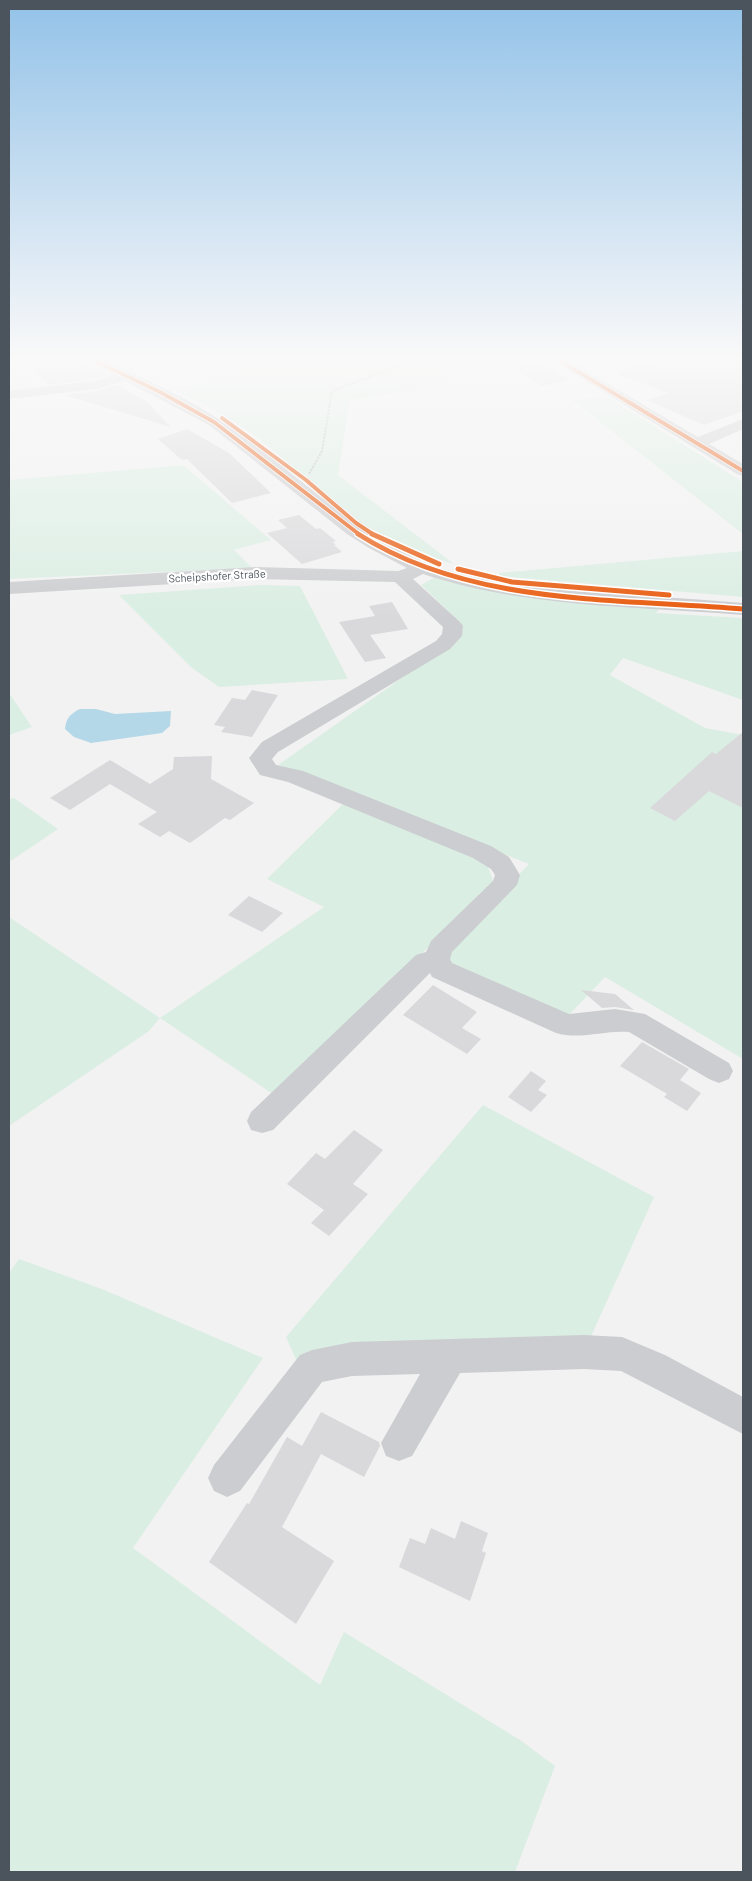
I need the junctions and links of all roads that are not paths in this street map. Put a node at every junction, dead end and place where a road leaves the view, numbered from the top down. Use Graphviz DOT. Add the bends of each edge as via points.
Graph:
graph roads {
  1 [pos="243,444"];
  2 [pos="698,444"];
  3 [pos="743,471"];
  4 [pos="422,567"];
  5 [pos="400,577"];
  6 [pos="9,588"];
  7 [pos="743,609"];
  8 [pos="436,958"];
  9 [pos="719,1071"];
  10 [pos="262,1121"];
  11 [pos="450,1356"];
  12 [pos="743,1416"];
  13 [pos="399,1443"];
  14 [pos="227,1478"];
  1 -- 4 [label="street" via="352,532 398,558"];
  2 -- 3 [label="street"];
  4 -- 5 [label="street, Scheipshofer Straße" via="411,575"];
  4 -- 7 [label="street" via="474,582 532,593"];
  5 -- 6 [label="street, Scheipshofer Straße" via="256,573"];
  5 -- 8 [label="street" via="453,626 452,636 443,645 270,747 260,758 268,770 295,776 482,852 500,863 508,875 504,885 440,948"];
  8 -- 9 [label="street" via="442,970 566,1024 583,1026 615,1020 635,1022"];
  8 -- 10 [label="street" via="425,962"];
  11 -- 12 [label="street" via="622,1354 653,1367"];
  11 -- 13 [label="street"];
  11 -- 14 [label="street" via="352,1359 312,1367"];
}
